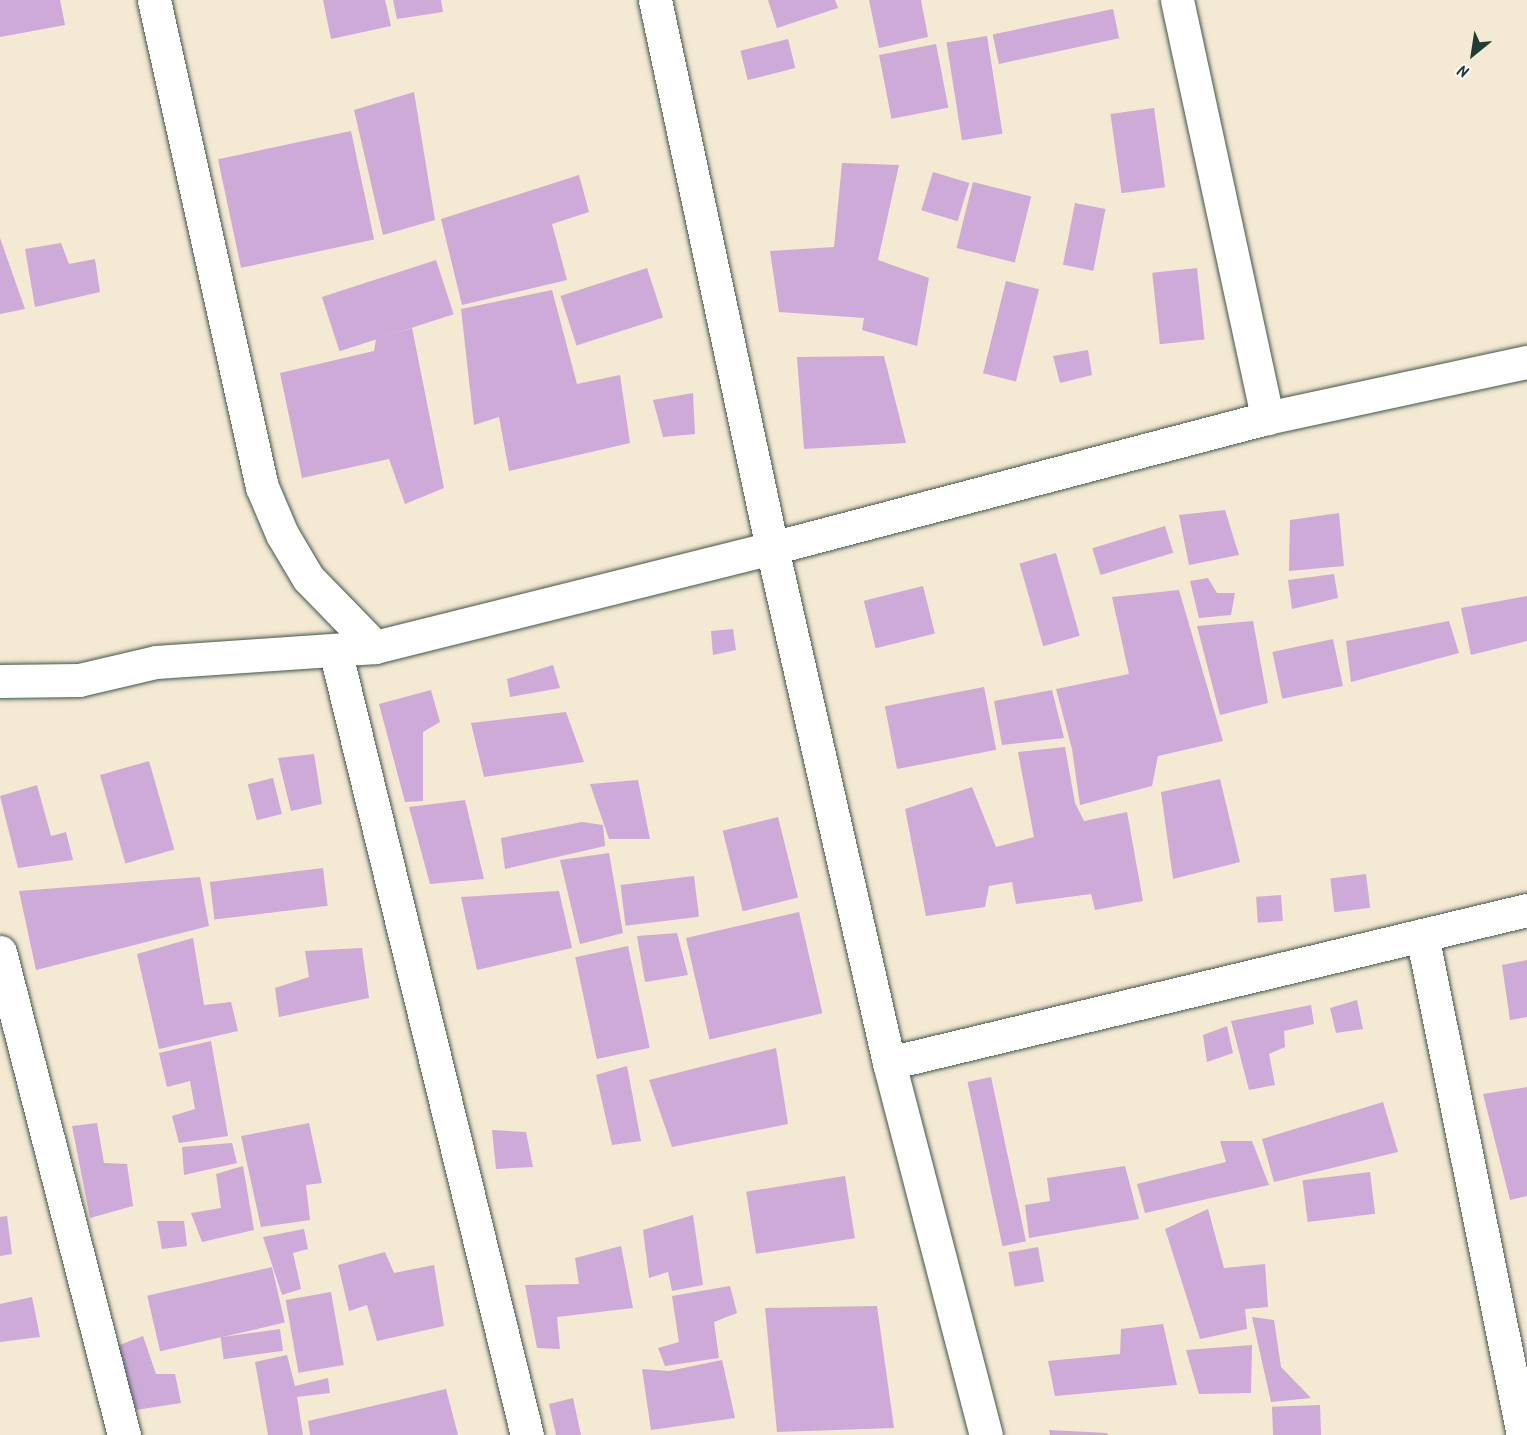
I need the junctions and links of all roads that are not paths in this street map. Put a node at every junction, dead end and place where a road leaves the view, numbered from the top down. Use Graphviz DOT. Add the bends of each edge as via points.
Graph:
graph roads {
  1 [pos="154,0"];
  2 [pos="655,0"];
  3 [pos="1177,0"];
  4 [pos="1527,362"];
  5 [pos="1267,418"];
  6 [pos="772,548"];
  7 [pos="375,647"];
  8 [pos="335,650"];
  9 [pos="0,681"];
  10 [pos="1527,910"];
  11 [pos="1422,935"];
  12 [pos="0,952"];
  13 [pos="889,1063"];
  14 [pos="124,1435"];
  15 [pos="527,1435"];
  16 [pos="986,1435"];
  17 [pos="1523,1435"];
  1 -- 7 [label="street" via="262,487 282,534 308,578"];
  2 -- 6 [label="street"];
  3 -- 5 [label="street"];
  4 -- 5 [label="street"];
  5 -- 6 [label="street"];
  6 -- 7 [label="street"];
  6 -- 13 [label="street"];
  7 -- 8 [label="street"];
  8 -- 9 [label="street" via="156,662 79,680"];
  8 -- 15 [label="street"];
  10 -- 11 [label="street"];
  11 -- 13 [label="street"];
  11 -- 17 [label="street"];
  12 -- 14 [label="street"];
  13 -- 16 [label="street"];
}
